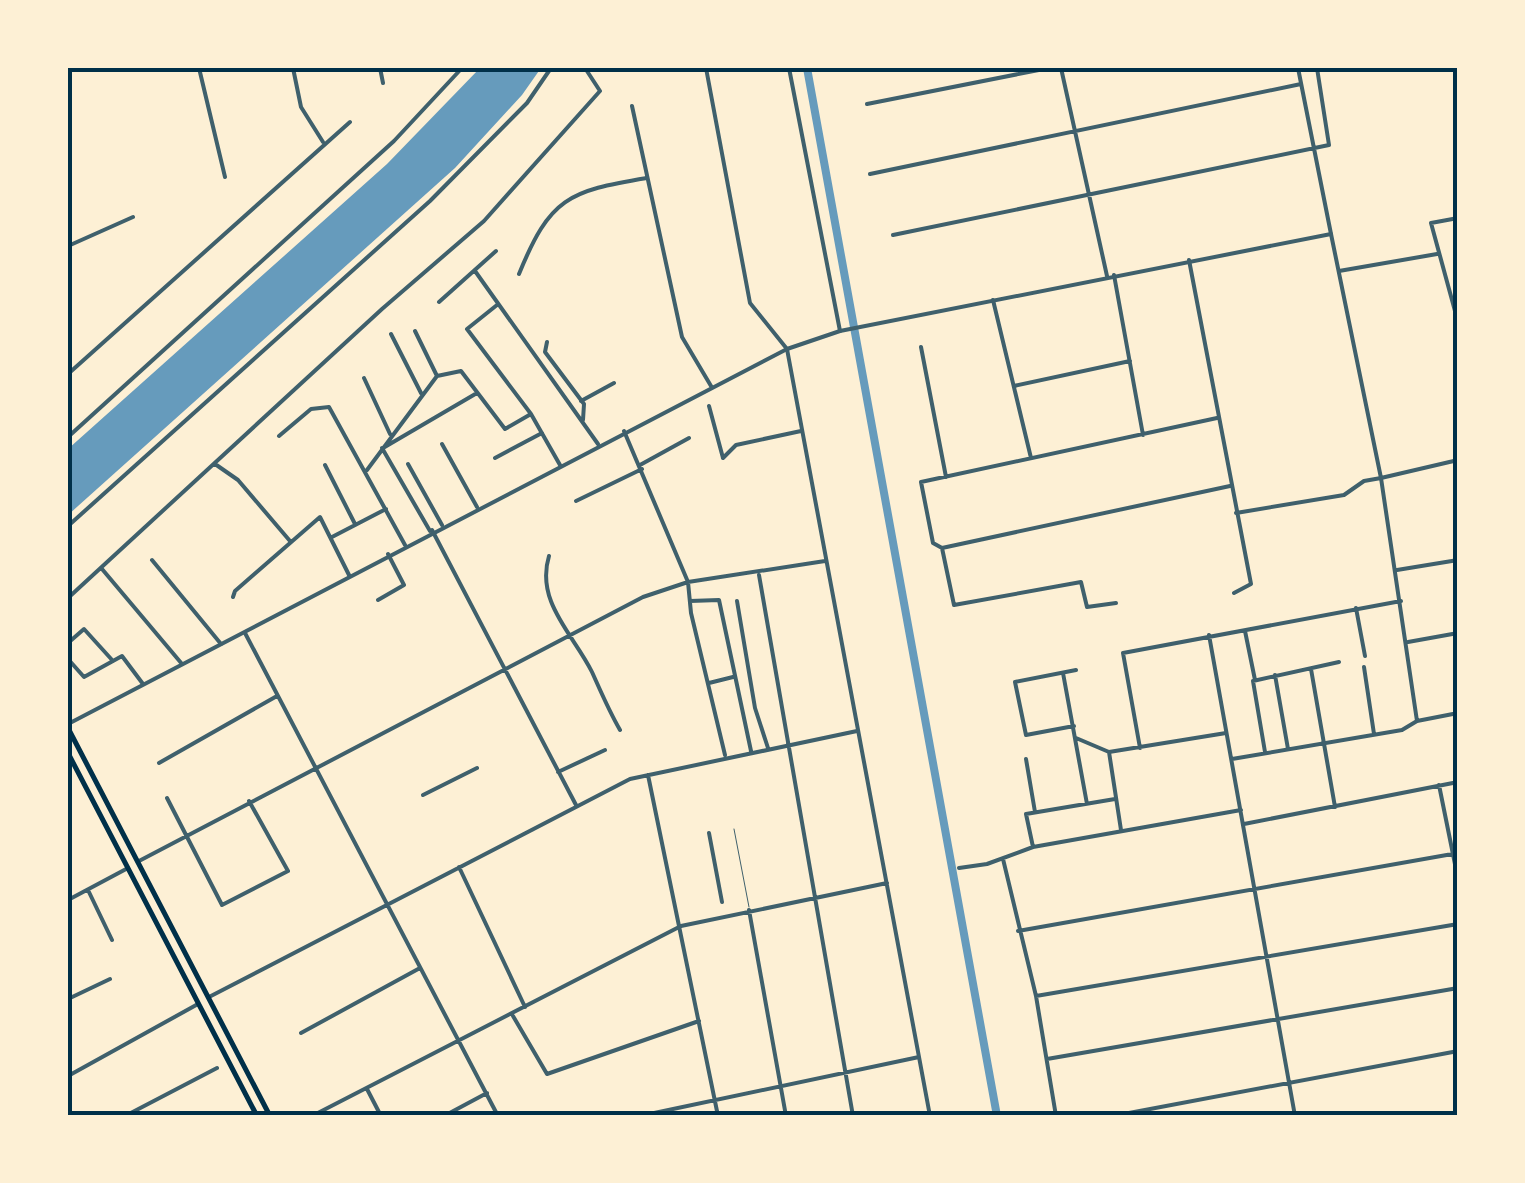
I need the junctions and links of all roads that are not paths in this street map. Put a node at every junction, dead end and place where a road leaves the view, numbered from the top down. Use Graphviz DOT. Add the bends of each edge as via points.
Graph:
graph roads {
  1 [pos="200,68"];
  2 [pos="293,68"];
  3 [pos="380,68"];
  4 [pos="462,68"];
  5 [pos="552,68"];
  6 [pos="706,68"];
  7 [pos="789,68"];
  8 [pos="1049,68"];
  9 [pos="1062,68"];
  10 [pos="1298,68"];
  11 [pos="1318,68"];
  12 [pos="586,69"];
  13 [pos="383,83"];
  14 [pos="1301,84"];
  15 [pos="867,104"];
  16 [pos="632,106"];
  17 [pos="350,122"];
  18 [pos="1074,130"];
  19 [pos="323,142"];
  20 [pos="1312,150"];
  21 [pos="870,174"];
  22 [pos="224,176"];
  23 [pos="648,178"];
  24 [pos="1090,196"];
  25 [pos="133,217"];
  26 [pos="1458,218"];
  27 [pos="1331,234"];
  28 [pos="893,235"];
  29 [pos="68,246"];
  30 [pos="496,252"];
  31 [pos="1438,254"];
  32 [pos="1189,260"];
  33 [pos="475,271"];
  34 [pos="1339,271"];
  35 [pos="519,274"];
  36 [pos="1111,275"];
  37 [pos="993,300"];
  38 [pos="439,302"];
  39 [pos="498,304"];
  40 [pos="1458,322"];
  41 [pos="415,331"];
  42 [pos="840,331"];
  43 [pos="391,334"];
  44 [pos="547,342"];
  45 [pos="921,347"];
  46 [pos="787,348"];
  47 [pos="1130,361"];
  48 [pos="68,374"];
  49 [pos="437,376"];
  50 [pos="364,378"];
  51 [pos="614,383"];
  52 [pos="711,386"];
  53 [pos="1014,386"];
  54 [pos="421,393"];
  55 [pos="477,393"];
  56 [pos="581,401"];
  57 [pos="709,406"];
  58 [pos="531,414"];
  59 [pos="1218,418"];
  60 [pos="582,420"];
  61 [pos="801,431"];
  62 [pos="542,432"];
  63 [pos="624,432"];
  64 [pos="390,434"];
  65 [pos="279,436"];
  66 [pos="1143,436"];
  67 [pos="68,437"];
  68 [pos="689,438"];
  69 [pos="442,444"];
  70 [pos="598,444"];
  71 [pos="380,449"];
  72 [pos="495,458"];
  73 [pos="1031,458"];
  74 [pos="1458,460"];
  75 [pos="215,464"];
  76 [pos="408,464"];
  77 [pos="560,464"];
  78 [pos="325,466"];
  79 [pos="641,467"];
  80 [pos="367,470"];
  81 [pos="946,477"];
  82 [pos="1381,478"];
  83 [pos="1230,486"];
  84 [pos="576,500"];
  85 [pos="477,507"];
  86 [pos="386,509"];
  87 [pos="1236,513"];
  88 [pos="355,524"];
  89 [pos="68,526"];
  90 [pos="442,526"];
  91 [pos="431,531"];
  92 [pos="331,538"];
  93 [pos="290,541"];
  94 [pos="405,545"];
  95 [pos="942,548"];
  96 [pos="388,554"];
  97 [pos="549,556"];
  98 [pos="152,560"];
  99 [pos="1458,560"];
  100 [pos="825,562"];
  101 [pos="100,568"];
  102 [pos="1397,570"];
  103 [pos="350,575"];
  104 [pos="759,575"];
  105 [pos="688,582"];
  106 [pos="1234,593"];
  107 [pos="233,597"];
  108 [pos="68,598"];
  109 [pos="378,600"];
  110 [pos="690,600"];
  111 [pos="737,601"];
  112 [pos="1401,601"];
  113 [pos="1116,604"];
  114 [pos="1356,608"];
  115 [pos="1245,628"];
  116 [pos="244,632"];
  117 [pos="1458,633"];
  118 [pos="1209,635"];
  119 [pos="568,636"];
  120 [pos="1407,642"];
  121 [pos="68,643"];
  122 [pos="221,644"];
  123 [pos="1365,656"];
  124 [pos="68,659"];
  125 [pos="113,662"];
  126 [pos="1339,662"];
  127 [pos="182,664"];
  128 [pos="1364,666"];
  129 [pos="1310,667"];
  130 [pos="503,668"];
  131 [pos="1076,670"];
  132 [pos="1063,673"];
  133 [pos="1275,675"];
  134 [pos="733,677"];
  135 [pos="1254,681"];
  136 [pos="708,683"];
  137 [pos="143,684"];
  138 [pos="276,696"];
  139 [pos="1458,713"];
  140 [pos="1417,721"];
  141 [pos="68,726"];
  142 [pos="1074,726"];
  143 [pos="620,730"];
  144 [pos="857,730"];
  145 [pos="1226,733"];
  146 [pos="1374,734"];
  147 [pos="1076,738"];
  148 [pos="1323,742"];
  149 [pos="789,744"];
  150 [pos="768,748"];
  151 [pos="1140,748"];
  152 [pos="1288,749"];
  153 [pos="605,750"];
  154 [pos="751,751"];
  155 [pos="1109,752"];
  156 [pos="68,753"];
  157 [pos="1265,753"];
  158 [pos="725,756"];
  159 [pos="1026,759"];
  160 [pos="1232,759"];
  161 [pos="160,763"];
  162 [pos="314,767"];
  163 [pos="477,768"];
  164 [pos="558,772"];
  165 [pos="648,775"];
  166 [pos="1458,782"];
  167 [pos="1439,785"];
  168 [pos="423,795"];
  169 [pos="167,798"];
  170 [pos="1115,800"];
  171 [pos="249,801"];
  172 [pos="1088,804"];
  173 [pos="576,805"];
  174 [pos="1335,807"];
  175 [pos="1241,810"];
  176 [pos="1036,812"];
  177 [pos="1244,824"];
  178 [pos="734,828"];
  179 [pos="1121,830"];
  180 [pos="709,832"];
  181 [pos="186,836"];
  182 [pos="1033,847"];
  183 [pos="1455,853"];
  184 [pos="1003,859"];
  185 [pos="138,862"];
  186 [pos="459,867"];
  187 [pos="128,868"];
  188 [pos="959,868"];
  189 [pos="1458,879"];
  190 [pos="888,883"];
  191 [pos="1255,888"];
  192 [pos="88,889"];
  193 [pos="816,898"];
  194 [pos="68,900"];
  195 [pos="722,902"];
  196 [pos="387,904"];
  197 [pos="749,910"];
  198 [pos="1458,924"];
  199 [pos="682,926"];
  200 [pos="1018,931"];
  201 [pos="112,940"];
  202 [pos="1266,957"];
  203 [pos="420,968"];
  204 [pos="110,980"];
  205 [pos="1458,988"];
  206 [pos="1036,996"];
  207 [pos="209,997"];
  208 [pos="68,998"];
  209 [pos="198,1004"];
  210 [pos="525,1007"];
  211 [pos="512,1014"];
  212 [pos="699,1020"];
  213 [pos="1278,1020"];
  214 [pos="301,1033"];
  215 [pos="459,1039"];
  216 [pos="1458,1051"];
  217 [pos="919,1056"];
  218 [pos="1048,1059"];
  219 [pos="217,1068"];
  220 [pos="845,1070"];
  221 [pos="68,1076"];
  222 [pos="781,1083"];
  223 [pos="1289,1083"];
  224 [pos="367,1088"];
  225 [pos="487,1093"];
  226 [pos="715,1096"];
  227 [pos="124,1116"];
  228 [pos="257,1116"];
  229 [pos="270,1116"];
  230 [pos="312,1116"];
  231 [pos="381,1116"];
  232 [pos="444,1116"];
  233 [pos="498,1116"];
  234 [pos="640,1116"];
  235 [pos="718,1116"];
  236 [pos="786,1116"];
  237 [pos="854,1116"];
  238 [pos="930,1116"];
  239 [pos="1056,1116"];
  240 [pos="1113,1116"];
  241 [pos="1295,1116"];
  1 -- 22 [label="street"];
  2 -- 19 [label="street" via="301,107"];
  3 -- 13 [label="street"];
  4 -- 67 [label="street" via="394,141"];
  5 -- 89 [label="street" via="526,104 430,201"];
  6 -- 46 [label="street" via="750,303"];
  7 -- 42 [label="street"];
  8 -- 15 [label="street"];
  9 -- 18 [label="street"];
  10 -- 14 [label="street"];
  11 -- 20 [label="street" via="1330,145"];
  12 -- 75 [label="street" via="600,92 502,202"];
  14 -- 18 [label="street"];
  14 -- 20 [label="street"];
  16 -- 23 [label="street"];
  17 -- 19 [label="street"];
  18 -- 21 [label="street"];
  18 -- 24 [label="street"];
  19 -- 48 [label="street"];
  20 -- 24 [label="street"];
  20 -- 27 [label="street"];
  23 -- 35 [label="street" via="593,187 554,208 538,227"];
  23 -- 52 [label="street" via="682,336"];
  24 -- 28 [label="street"];
  24 -- 36 [label="street"];
  25 -- 29 [label="street"];
  26 -- 31 [label="street" via="1430,222"];
  27 -- 32 [label="street"];
  27 -- 34 [label="street"];
  30 -- 33 [label="street"];
  31 -- 34 [label="street"];
  31 -- 40 [label="street"];
  32 -- 36 [label="street"];
  32 -- 59 [label="street"];
  33 -- 38 [label="street"];
  33 -- 39 [label="street"];
  34 -- 82 [label="street"];
  36 -- 37 [label="street"];
  36 -- 47 [label="street"];
  37 -- 42 [label="street"];
  37 -- 53 [label="street"];
  39 -- 58 [label="street" via="467,329"];
  39 -- 60 [label="street"];
  41 -- 49 [label="street"];
  42 -- 46 [label="street"];
  43 -- 54 [label="street"];
  44 -- 56 [label="street" via="545,352"];
  45 -- 81 [label="street"];
  46 -- 52 [label="street"];
  46 -- 61 [label="street"];
  47 -- 53 [label="street"];
  47 -- 66 [label="street"];
  49 -- 54 [label="street"];
  49 -- 55 [label="street" via="461,370"];
  50 -- 64 [label="street"];
  51 -- 56 [label="street"];
  52 -- 63 [label="street"];
  53 -- 73 [label="street"];
  54 -- 64 [label="street"];
  55 -- 58 [label="street" via="504,429"];
  55 -- 71 [label="street"];
  56 -- 60 [label="street"];
  57 -- 61 [label="street" via="722,458 736,445"];
  58 -- 62 [label="street"];
  59 -- 66 [label="street"];
  59 -- 83 [label="street"];
  60 -- 70 [label="street"];
  61 -- 100 [label="street"];
  62 -- 72 [label="street"];
  62 -- 77 [label="street"];
  63 -- 70 [label="street"];
  63 -- 79 [label="street"];
  64 -- 71 [label="street"];
  65 -- 80 [label="street" via="312,409 329,407"];
  66 -- 73 [label="street"];
  68 -- 79 [label="street"];
  69 -- 85 [label="street"];
  70 -- 77 [label="street"];
  71 -- 80 [label="street"];
  71 -- 91 [label="street"];
  73 -- 81 [label="street"];
  74 -- 82 [label="street"];
  75 -- 93 [label="street" via="238,480"];
  75 -- 101 [label="street"];
  76 -- 90 [label="street"];
  77 -- 85 [label="street"];
  78 -- 88 [label="street"];
  79 -- 84 [label="street"];
  79 -- 105 [label="street"];
  80 -- 86 [label="street"];
  81 -- 95 [label="street" via="921,482 933,543"];
  82 -- 87 [label="street" via="1344,495"];
  82 -- 102 [label="street"];
  83 -- 87 [label="street"];
  83 -- 95 [label="street"];
  85 -- 90 [label="street"];
  86 -- 88 [label="street"];
  86 -- 94 [label="street"];
  87 -- 106 [label="street" via="1251,584"];
  88 -- 92 [label="street"];
  90 -- 91 [label="street"];
  91 -- 94 [label="street"];
  91 -- 130 [label="street"];
  92 -- 93 [label="street" via="320,517"];
  92 -- 103 [label="street"];
  93 -- 107 [label="street"];
  94 -- 96 [label="street"];
  95 -- 113 [label="street" via="954,605 1081,582 1087,607"];
  96 -- 103 [label="street"];
  96 -- 109 [label="street" via="404,585"];
  97 -- 119 [label="street" via="552,607"];
  98 -- 122 [label="street"];
  99 -- 102 [label="street"];
  100 -- 104 [label="street"];
  100 -- 144 [label="street"];
  101 -- 108 [label="street"];
  101 -- 127 [label="street"];
  102 -- 112 [label="street"];
  103 -- 116 [label="street"];
  104 -- 105 [label="street"];
  104 -- 149 [label="street"];
  105 -- 110 [label="street"];
  105 -- 119 [label="street"];
  110 -- 134 [label="street" via="719,600"];
  110 -- 136 [label="street"];
  111 -- 150 [label="street"];
  112 -- 114 [label="street"];
  112 -- 120 [label="street"];
  114 -- 115 [label="street"];
  114 -- 123 [label="street"];
  115 -- 118 [label="street"];
  115 -- 135 [label="street"];
  116 -- 122 [label="street"];
  116 -- 138 [label="street"];
  117 -- 120 [label="street"];
  118 -- 145 [label="street"];
  118 -- 151 [label="street" via="1123,654"];
  119 -- 130 [label="street"];
  119 -- 143 [label="street"];
  120 -- 140 [label="street"];
  121 -- 125 [label="street" via="84,629"];
  122 -- 127 [label="street"];
  124 -- 125 [label="street" via="84,677"];
  125 -- 137 [label="street" via="122,656"];
  126 -- 129 [label="street"];
  127 -- 137 [label="street"];
  128 -- 146 [label="street"];
  129 -- 133 [label="street"];
  129 -- 148 [label="street"];
  130 -- 162 [label="street"];
  130 -- 164 [label="street"];
  131 -- 132 [label="street"];
  132 -- 142 [label="street"];
  132 -- 142 [label="street" via="1016,682 1022,717 1026,734"];
  133 -- 135 [label="street"];
  133 -- 152 [label="street"];
  134 -- 136 [label="street"];
  134 -- 154 [label="street"];
  135 -- 157 [label="street"];
  136 -- 158 [label="street"];
  137 -- 141 [label="street"];
  138 -- 161 [label="street"];
  138 -- 162 [label="street"];
  139 -- 140 [label="street"];
  140 -- 146 [label="street"];
  141 -- 185 [label="main road"];
  142 -- 147 [label="street"];
  144 -- 149 [label="street"];
  144 -- 190 [label="street"];
  145 -- 151 [label="street"];
  145 -- 160 [label="street"];
  146 -- 148 [label="street"];
  147 -- 155 [label="street"];
  147 -- 172 [label="street"];
  148 -- 152 [label="street"];
  148 -- 174 [label="street"];
  149 -- 150 [label="street"];
  149 -- 193 [label="street"];
  150 -- 154 [label="street"];
  151 -- 155 [label="street"];
  152 -- 157 [label="street"];
  153 -- 164 [label="street"];
  154 -- 158 [label="street"];
  155 -- 170 [label="street"];
  156 -- 187 [label="main road"];
  157 -- 160 [label="street"];
  158 -- 165 [label="street"];
  159 -- 176 [label="street"];
  160 -- 175 [label="street"];
  162 -- 171 [label="street"];
  162 -- 196 [label="street"];
  163 -- 168 [label="street"];
  164 -- 173 [label="street"];
  165 -- 173 [label="street"];
  165 -- 199 [label="street"];
  166 -- 167 [label="street"];
  167 -- 174 [label="street"];
  167 -- 183 [label="street"];
  169 -- 181 [label="street"];
  170 -- 172 [label="street"];
  170 -- 179 [label="street"];
  171 -- 181 [label="street"];
  171 -- 181 [label="street" via="288,871 222,905"];
  172 -- 176 [label="street"];
  173 -- 186 [label="street"];
  174 -- 177 [label="street"];
  175 -- 177 [label="street"];
  175 -- 179 [label="street"];
  176 -- 182 [label="street" via="1026,814"];
  177 -- 191 [label="street"];
  178 -- 197 [label="lane"];
  179 -- 182 [label="street"];
  180 -- 195 [label="street"];
  181 -- 185 [label="street"];
  182 -- 184 [label="street"];
  183 -- 189 [label="street"];
  183 -- 191 [label="street"];
  184 -- 188 [label="street"];
  184 -- 200 [label="street"];
  185 -- 207 [label="main road"];
  186 -- 196 [label="street"];
  186 -- 210 [label="street"];
  187 -- 192 [label="street"];
  187 -- 209 [label="main road"];
  190 -- 193 [label="street"];
  190 -- 217 [label="street"];
  191 -- 200 [label="street"];
  191 -- 202 [label="street"];
  192 -- 194 [label="street"];
  192 -- 201 [label="street"];
  193 -- 197 [label="street"];
  193 -- 220 [label="street"];
  196 -- 203 [label="street"];
  196 -- 207 [label="street"];
  197 -- 199 [label="street"];
  197 -- 222 [label="street"];
  198 -- 202 [label="street"];
  199 -- 210 [label="street"];
  199 -- 212 [label="street"];
  200 -- 206 [label="street"];
  202 -- 206 [label="street"];
  202 -- 213 [label="street"];
  203 -- 214 [label="street"];
  203 -- 215 [label="street"];
  204 -- 208 [label="street"];
  205 -- 213 [label="street"];
  206 -- 218 [label="street"];
  207 -- 209 [label="street"];
  207 -- 229 [label="main road"];
  209 -- 221 [label="street"];
  209 -- 228 [label="main road"];
  210 -- 211 [label="street"];
  211 -- 212 [label="street" via="547,1074"];
  211 -- 215 [label="street"];
  212 -- 226 [label="street"];
  213 -- 218 [label="street"];
  213 -- 223 [label="street"];
  215 -- 224 [label="street"];
  215 -- 225 [label="street"];
  216 -- 223 [label="street"];
  217 -- 220 [label="street"];
  217 -- 238 [label="street"];
  218 -- 239 [label="street"];
  219 -- 227 [label="street"];
  220 -- 222 [label="street"];
  220 -- 237 [label="street"];
  222 -- 226 [label="street"];
  222 -- 236 [label="street"];
  223 -- 240 [label="street"];
  223 -- 241 [label="street"];
  224 -- 230 [label="street"];
  224 -- 231 [label="street"];
  225 -- 232 [label="street"];
  225 -- 233 [label="street"];
  226 -- 234 [label="street"];
  226 -- 235 [label="street"];
}
